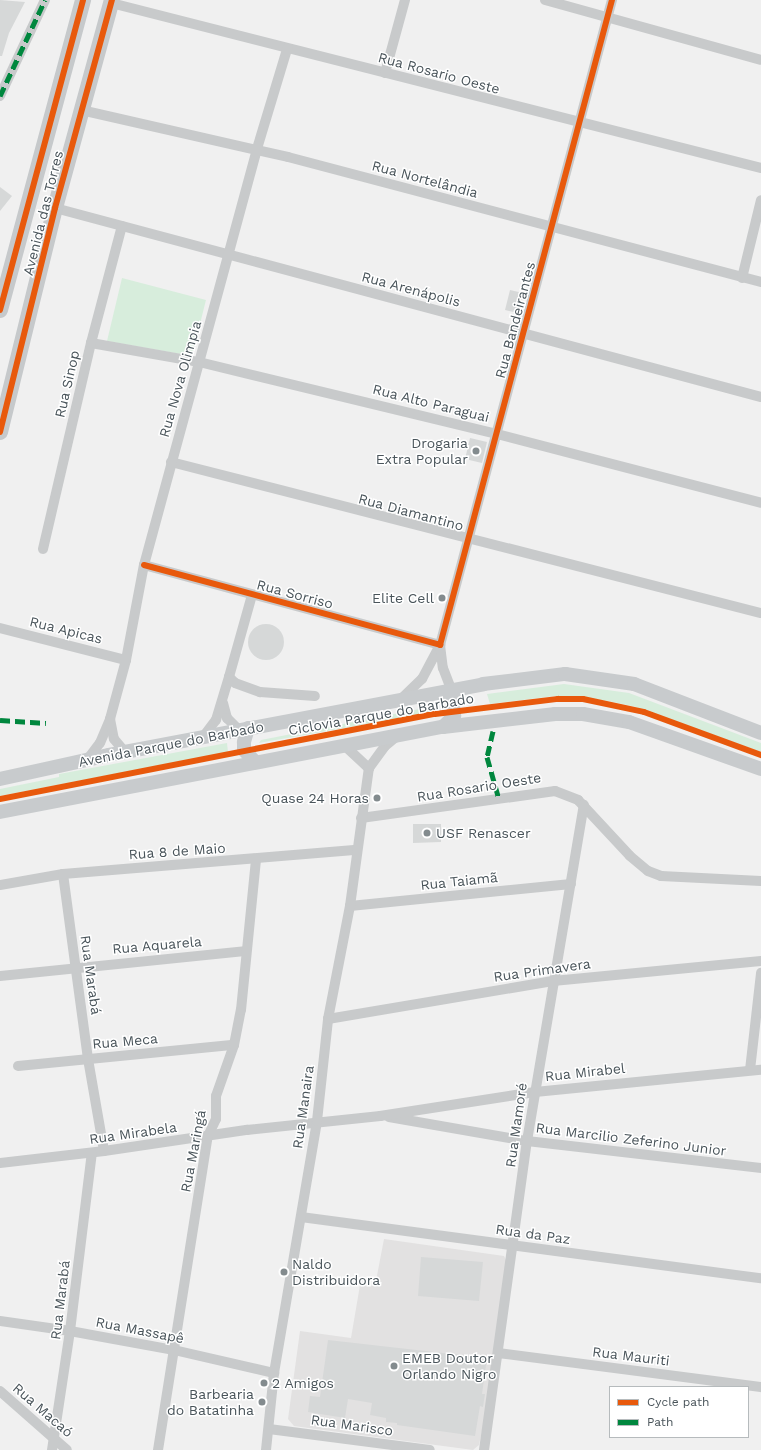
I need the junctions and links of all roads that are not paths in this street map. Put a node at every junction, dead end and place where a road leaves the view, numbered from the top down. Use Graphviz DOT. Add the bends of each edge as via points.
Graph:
graph roads {
  1 [pos="45,0"];
  2 [pos="83,0"];
  3 [pos="405,0"];
  4 [pos="545,0"];
  5 [pos="612,0"];
  6 [pos="111,2"];
  7 [pos="607,16"];
  8 [pos="287,49"];
  9 [pos="761,60"];
  10 [pos="386,73"];
  11 [pos="0,96"];
  12 [pos="81,110"];
  13 [pos="579,124"];
  14 [pos="43,149"];
  15 [pos="256,152"];
  16 [pos="761,168"];
  17 [pos="64,172"];
  18 [pos="761,200"];
  19 [pos="55,208"];
  20 [pos="122,226"];
  21 [pos="552,226"];
  22 [pos="228,254"];
  23 [pos="742,278"];
  24 [pos="761,282"];
  25 [pos="0,310"];
  26 [pos="523,333"];
  27 [pos="91,343"];
  28 [pos="199,362"];
  29 [pos="761,397"];
  30 [pos="0,432"];
  31 [pos="497,434"];
  32 [pos="171,462"];
  33 [pos="761,503"];
  34 [pos="468,540"];
  35 [pos="43,549"];
  36 [pos="144,565"];
  37 [pos="252,595"];
  38 [pos="761,613"];
  39 [pos="0,628"];
  40 [pos="440,645"];
  41 [pos="126,660"];
  42 [pos="229,677"];
  43 [pos="452,691"];
  44 [pos="315,696"];
  45 [pos="223,702"];
  46 [pos="397,702"];
  47 [pos="110,719"];
  48 [pos="443,727"];
  49 [pos="243,729"];
  50 [pos="761,733"];
  51 [pos="202,737"];
  52 [pos="396,737"];
  53 [pos="345,746"];
  54 [pos="125,752"];
  55 [pos="87,760"];
  56 [pos="255,762"];
  57 [pos="369,768"];
  58 [pos="761,769"];
  59 [pos="0,778"];
  60 [pos="584,805"];
  61 [pos="0,812"];
  62 [pos="361,818"];
  63 [pos="357,850"];
  64 [pos="256,859"];
  65 [pos="63,874"];
  66 [pos="761,881"];
  67 [pos="571,884"];
  68 [pos="0,885"];
  69 [pos="350,906"];
  70 [pos="245,951"];
  71 [pos="761,961"];
  72 [pos="75,967"];
  73 [pos="761,973"];
  74 [pos="0,976"];
  75 [pos="553,981"];
  76 [pos="328,1019"];
  77 [pos="234,1045"];
  78 [pos="88,1059"];
  79 [pos="18,1066"];
  80 [pos="750,1070"];
  81 [pos="761,1070"];
  82 [pos="535,1092"];
  83 [pos="380,1116"];
  84 [pos="317,1121"];
  85 [pos="208,1136"];
  86 [pos="527,1141"];
  87 [pos="104,1151"];
  88 [pos="92,1153"];
  89 [pos="0,1163"];
  90 [pos="761,1168"];
  91 [pos="301,1217"];
  92 [pos="514,1245"];
  93 [pos="761,1278"];
  94 [pos="0,1322"];
  95 [pos="70,1331"];
  96 [pos="174,1350"];
  97 [pos="498,1353"];
  98 [pos="274,1373"];
  99 [pos="761,1387"];
  100 [pos="0,1391"];
  101 [pos="269,1429"];
  102 [pos="53,1438"];
  103 [pos="52,1450"];
  104 [pos="67,1450"];
  105 [pos="158,1450"];
  106 [pos="266,1450"];
  107 [pos="430,1450"];
  108 [pos="484,1450"];
  1 -- 11 [label="street"];
  2 -- 14 [label="main road, Avenida das Torres"];
  3 -- 10 [label="street"];
  4 -- 7 [label="street"];
  5 -- 7 [label="street, Rua Bandeirantes"];
  6 -- 8 [label="street, Rua Rosario Oeste"];
  6 -- 12 [label="main road, Avenida das Torres"];
  7 -- 9 [label="street"];
  7 -- 13 [label="street, Rua Bandeirantes"];
  8 -- 10 [label="street, Rua Rosario Oeste"];
  8 -- 15 [label="street, Rua Nova Olimpia"];
  10 -- 13 [label="street, Rua Rosario Oeste"];
  12 -- 15 [label="street, Rua Nortelândia"];
  12 -- 17 [label="main road, Avenida das Torres"];
  13 -- 16 [label="street, Rua Rosario Oeste"];
  13 -- 21 [label="street, Rua Bandeirantes"];
  14 -- 17 [label="main road" via="60,153"];
  14 -- 25 [label="main road, Avenida das Torres"];
  15 -- 21 [label="street, Rua Nortelândia" via="288,157"];
  15 -- 22 [label="street, Rua Nova Olimpia"];
  17 -- 19 [label="main road, Avenida das Torres"];
  18 -- 23 [label="street"];
  19 -- 20 [label="street, Rua Arenápolis"];
  19 -- 30 [label="main road, Avenida das Torres"];
  20 -- 22 [label="street, Rua Arenápolis"];
  20 -- 27 [label="street, Rua Sinop"];
  21 -- 23 [label="street, Rua Nortelândia"];
  21 -- 26 [label="street, Rua Bandeirantes"];
  22 -- 26 [label="street, Rua Arenápolis"];
  22 -- 28 [label="street, Rua Nova Olimpia"];
  23 -- 24 [label="street, Rua Nortelândia"];
  26 -- 29 [label="street, Rua Arenápolis"];
  26 -- 31 [label="street, Rua Bandeirantes"];
  27 -- 28 [label="street, Rua Alto Paraguai"];
  27 -- 35 [label="street, Rua Sinop"];
  28 -- 31 [label="street, Rua Alto Paraguai"];
  28 -- 32 [label="street, Rua Nova Olimpia"];
  31 -- 33 [label="street, Rua Alto Paraguai"];
  31 -- 34 [label="street, Rua Bandeirantes"];
  32 -- 34 [label="street, Rua Diamantino"];
  32 -- 36 [label="street, Rua Nova Olimpia"];
  34 -- 38 [label="street, Rua Diamantino"];
  34 -- 40 [label="street, Rua Bandeirantes"];
  36 -- 37 [label="street, Rua Sorriso"];
  36 -- 41 [label="street, Rua Nova Olimpia"];
  37 -- 40 [label="street, Rua Sorriso"];
  37 -- 42 [label="street"];
  39 -- 41 [label="street, Rua Apicas"];
  40 -- 43 [label="street, Rua Bandeirantes" via="443,668"];
  40 -- 46 [label="street, Rua Bandeirantes" via="422,679"];
  41 -- 47 [label="street, Rua Nova Olimpia"];
  42 -- 44 [label="street" via="235,683 260,692"];
  42 -- 45 [label="street"];
  43 -- 46 [label="main road, Avenida Parque do Barbado"];
  43 -- 48 [label="main road" via="454,716"];
  43 -- 50 [label="main road, Avenida Parque do Barbado" via="529,677 565,674 609,679 634,684"];
  45 -- 49 [label="street" via="227,718"];
  45 -- 51 [label="street" via="215,723"];
  46 -- 49 [label="main road, Avenida Parque do Barbado"];
  47 -- 54 [label="street, Rua Nova Olimpia" via="114,739"];
  47 -- 55 [label="street, Rua Nova Olimpia" via="100,743"];
  48 -- 52 [label="main road"];
  48 -- 58 [label="main road" via="514,717 583,714 629,722"];
  49 -- 51 [label="main road, Avenida Parque do Barbado"];
  49 -- 56 [label="main road" via="244,750"];
  51 -- 54 [label="main road, Avenida Parque do Barbado"];
  52 -- 53 [label="main road"];
  52 -- 57 [label="street, Rua Manaira" via="384,746"];
  53 -- 56 [label="main road"];
  53 -- 57 [label="street"];
  54 -- 55 [label="main road, Avenida Parque do Barbado"];
  55 -- 59 [label="main road, Avenida Parque do Barbado"];
  56 -- 61 [label="main road"];
  57 -- 62 [label="street, Rua Manaira"];
  60 -- 62 [label="street, Rua Rosario Oeste" via="564,792 548,791"];
  60 -- 66 [label="street, Rua Rosario Oeste" via="630,856 648,871 661,876"];
  60 -- 67 [label="street, Rua Mamoré"];
  62 -- 63 [label="street, Rua Manaira"];
  63 -- 64 [label="street, Rua 8 de Maio"];
  63 -- 69 [label="street, Rua Manaira"];
  64 -- 65 [label="street, Rua 8 de Maio"];
  64 -- 70 [label="street, Rua Maringá"];
  65 -- 68 [label="street, Rua 8 de Maio"];
  65 -- 72 [label="street, Rua Marabá"];
  67 -- 69 [label="street, Rua Taiamã"];
  67 -- 75 [label="street, Rua Mamoré"];
  69 -- 76 [label="street, Rua Manaira"];
  70 -- 72 [label="street, Rua Aquarela"];
  70 -- 77 [label="street, Rua Maringá" via="241,1010"];
  71 -- 75 [label="street, Rua Primavera"];
  72 -- 74 [label="street, Rua Aquarela"];
  72 -- 78 [label="street, Rua Marabá"];
  73 -- 80 [label="street"];
  75 -- 76 [label="street, Rua Primavera"];
  75 -- 82 [label="street, Rua Mamoré"];
  76 -- 84 [label="street, Rua Manaira"];
  77 -- 78 [label="street, Rua Meca"];
  77 -- 85 [label="street, Rua Maringá" via="216,1096 216,1119"];
  78 -- 79 [label="street, Rua Meca"];
  78 -- 87 [label="street, Rua Marabá"];
  80 -- 81 [label="street, Rua Mirabel"];
  80 -- 82 [label="street, Rua Mirabel"];
  82 -- 83 [label="street, Rua Mirabel"];
  82 -- 86 [label="street, Rua Mamoré"];
  83 -- 84 [label="street, Rua Mirabel"];
  83 -- 86 [label="street, Rua Marcilio Zeferino Junior"];
  84 -- 85 [label="street, Rua Mirabela"];
  84 -- 91 [label="street, Rua Manaira"];
  85 -- 87 [label="street, Rua Mirabela"];
  85 -- 96 [label="street, Rua Maringá"];
  86 -- 90 [label="street, Rua Marcilio Zeferino Junior"];
  86 -- 92 [label="street, Rua Mamoré"];
  87 -- 88 [label="street, Rua Mirabela"];
  88 -- 89 [label="street, Rua Mirabela"];
  88 -- 95 [label="street, Rua Marabá"];
  91 -- 92 [label="street, Rua da Paz"];
  91 -- 98 [label="street, Rua Manaira"];
  92 -- 93 [label="street, Rua da Paz"];
  92 -- 97 [label="street, Rua Mamoré"];
  94 -- 95 [label="street, Rua Massapê"];
  95 -- 96 [label="street, Rua Massapê"];
  95 -- 102 [label="street, Rua Marabá"];
  96 -- 98 [label="street, Rua Massapê"];
  96 -- 105 [label="street, Rua Maringá"];
  97 -- 99 [label="street, Rua Mauriti"];
  97 -- 108 [label="street, Rua Mamoré"];
  98 -- 101 [label="street, Rua Manaira"];
  100 -- 102 [label="street, Rua Macaó"];
  101 -- 106 [label="street, Rua Manaira"];
  101 -- 107 [label="street, Rua Marisco"];
  102 -- 103 [label="street, Rua Marabá"];
  102 -- 104 [label="street, Rua Macaó"];
}
